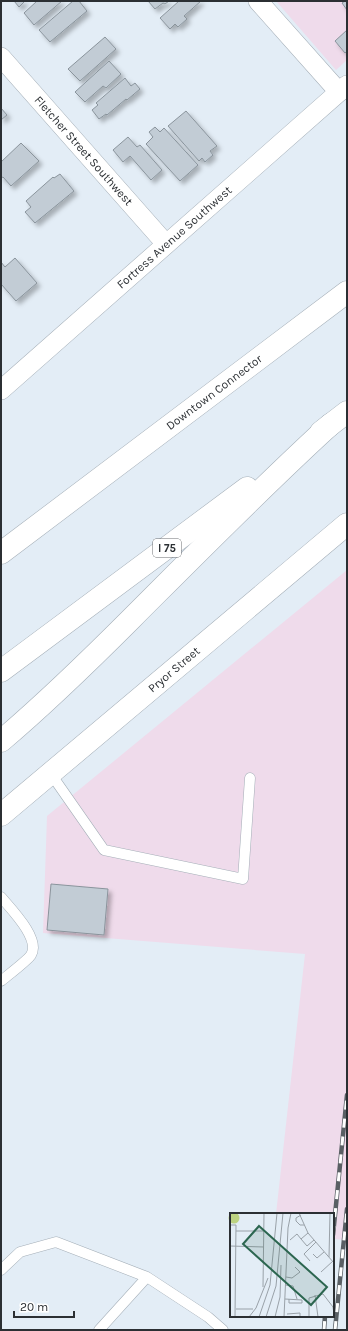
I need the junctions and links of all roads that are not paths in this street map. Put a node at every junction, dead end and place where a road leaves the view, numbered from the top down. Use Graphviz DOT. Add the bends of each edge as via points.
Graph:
graph roads {
  1 [pos="258,1"];
  2 [pos="1,57"];
  3 [pos="343,89"];
  4 [pos="166,244"];
  5 [pos="347,292"];
  6 [pos="1,390"];
  7 [pos="339,418"];
  8 [pos="82,493"];
  9 [pos="347,524"];
  10 [pos="1,538"];
  11 [pos="1,553"];
  12 [pos="1,671"];
  13 [pos="1,741"];
  14 [pos="51,774"];
  15 [pos="250,778"];
  16 [pos="1,816"];
  17 [pos="1,897"];
  18 [pos="1,982"];
  19 [pos="1,1270"];
  20 [pos="147,1277"];
  21 [pos="99,1330"];
  22 [pos="223,1330"];
  1 -- 3 [label="street"];
  2 -- 4 [label="street, Fletcher Street Southwest"];
  3 -- 4 [label="street, Fortress Avenue Southwest"];
  4 -- 6 [label="street, Fortress Avenue Southwest"];
  5 -- 8 [label="main road, Downtown Connector"];
  7 -- 12 [label="main road, I 75"];
  7 -- 13 [label="main road" via="272,480 77,672"];
  8 -- 10 [label="main road"];
  8 -- 11 [label="main road"];
  9 -- 14 [label="main road, Pryor Street"];
  14 -- 15 [label="lane" via="104,850 243,879"];
  14 -- 16 [label="main road, Pryor Street"];
  17 -- 18 [label="lane" via="31,936 33,946 32,954"];
  19 -- 20 [label="lane" via="20,1252 56,1242"];
  20 -- 21 [label="lane"];
  20 -- 22 [label="lane" via="208,1316"];
}
